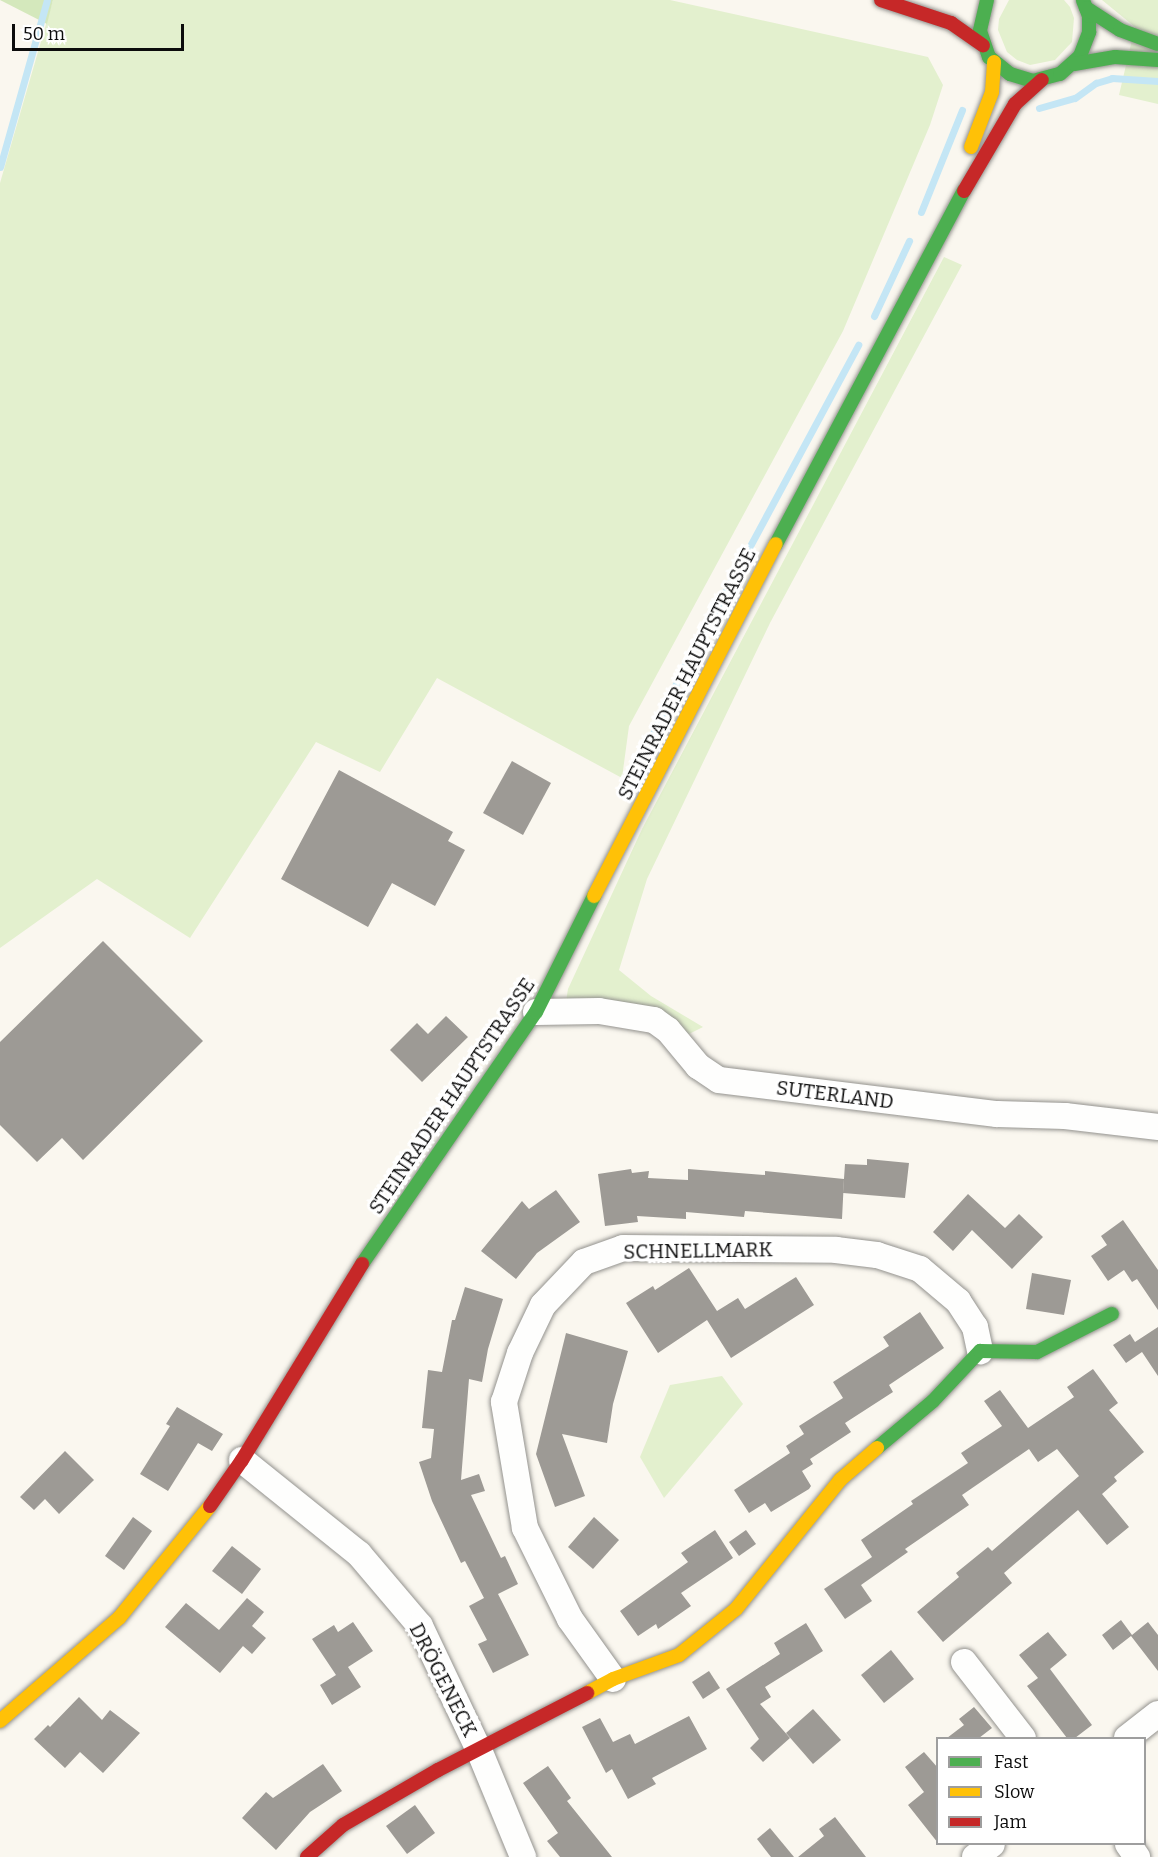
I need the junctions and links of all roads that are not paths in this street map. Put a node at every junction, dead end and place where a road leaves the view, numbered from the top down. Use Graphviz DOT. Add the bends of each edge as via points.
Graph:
graph roads {
  1 [pos="881,0"];
  2 [pos="987,0"];
  3 [pos="1085,4"];
  4 [pos="1158,44"];
  5 [pos="983,45"];
  6 [pos="1158,60"];
  7 [pos="994,62"];
  8 [pos="1074,63"];
  9 [pos="1042,80"];
  10 [pos="939,233"];
  11 [pos="536,1012"];
  12 [pos="1158,1127"];
  13 [pos="1112,1314"];
  14 [pos="980,1352"];
  15 [pos="242,1460"];
  16 [pos="964,1662"];
  17 [pos="613,1679"];
  18 [pos="1158,1714"];
  19 [pos="0,1721"];
  20 [pos="1022,1737"];
  21 [pos="1127,1737"];
  22 [pos="479,1750"];
  23 [pos="991,1845"];
  24 [pos="307,1857"];
  25 [pos="523,1857"];
  26 [pos="975,1857"];
  1 -- 5 [label="main road" via="951,23"];
  2 -- 5 [label="main road" via="981,18"];
  3 -- 4 [label="main road" via="1120,30"];
  3 -- 8 [label="main road" via="1090,24 1088,40"];
  5 -- 7 [label="main road"];
  6 -- 8 [label="main road" via="1115,57"];
  7 -- 9 [label="main road" via="1016,77"];
  7 -- 10 [label="main road, STEINRADER HAUPTSTRASSE" via="992,92"];
  8 -- 9 [label="main road, STEINRADER HAUPTSTRASSE" via="1060,74"];
  9 -- 10 [label="main road, STEINRADER HAUPTSTRASSE" via="1015,104"];
  10 -- 11 [label="main road, STEINRADER HAUPTSTRASSE" via="671,743"];
  11 -- 12 [label="street, SUTERLAND" via="599,1011 654,1020 668,1030 698,1066 719,1080 997,1114 1065,1116"];
  11 -- 15 [label="main road, STEINRADER HAUPTSTRASSE" via="354,1276"];
  13 -- 14 [label="main road" via="1037,1352"];
  14 -- 17 [label="main road" via="933,1401 840,1480 736,1609 679,1655"];
  14 -- 17 [label="street, SCHNELLMARK" via="975,1327 958,1301 920,1269 877,1255 836,1250 623,1248 585,1262 543,1305 520,1353 504,1402 525,1528 570,1619"];
  15 -- 19 [label="main road, STEINRADER HAUPTSTRASSE" via="201,1519 119,1618"];
  15 -- 22 [label="street, DRÖGENECK" via="359,1554 420,1626"];
  16 -- 20 [label="street"];
  17 -- 22 [label="main road"];
  18 -- 21 [label="street"];
  22 -- 24 [label="main road" via="358,1815"];
  22 -- 25 [label="street, DRÖGENECK"];
  23 -- 26 [label="street"];
}
